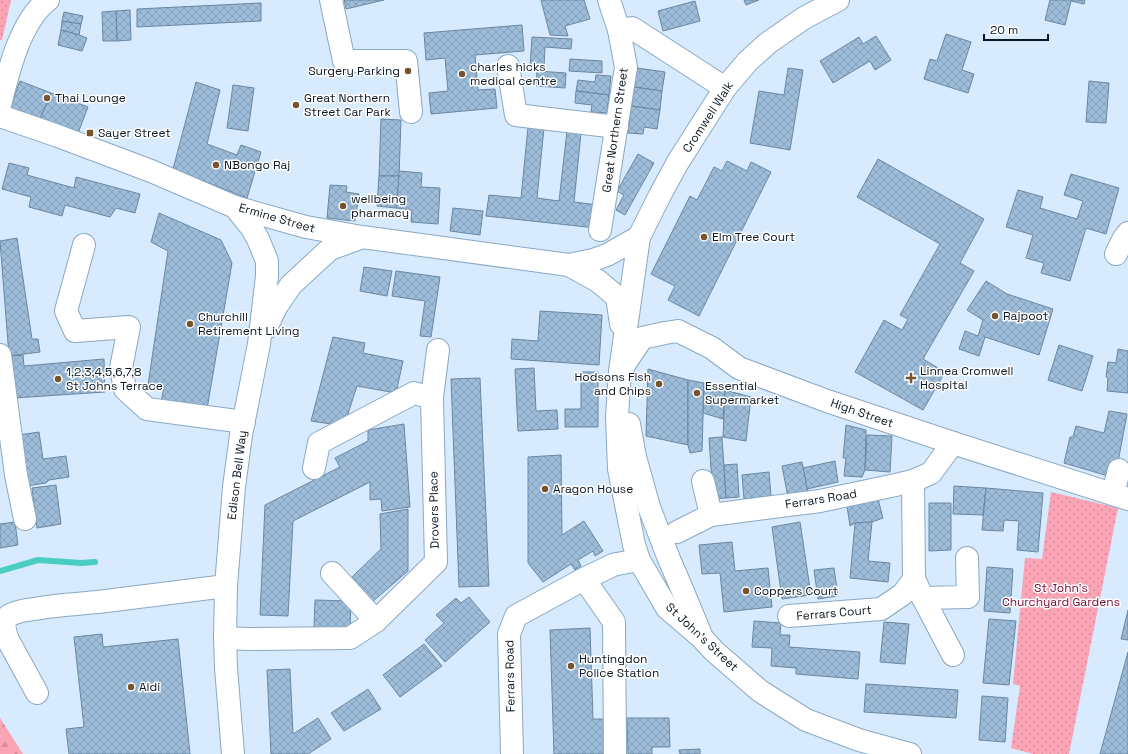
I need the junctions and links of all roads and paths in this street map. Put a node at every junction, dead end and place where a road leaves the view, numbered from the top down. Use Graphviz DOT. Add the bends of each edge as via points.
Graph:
graph roads {
  1 [pos="331,0"];
  2 [pos="609,0"];
  3 [pos="838,0"];
  4 [pos="41,7"];
  5 [pos="619,30"];
  6 [pos="508,66"];
  7 [pos="725,88"];
  8 [pos="0,105"];
  9 [pos="410,112"];
  10 [pos="0,116"];
  11 [pos="617,127"];
  12 [pos="235,207"];
  13 [pos="600,230"];
  14 [pos="1128,233"];
  15 [pos="362,237"];
  16 [pos="639,237"];
  17 [pos="84,246"];
  18 [pos="1116,254"];
  19 [pos="569,266"];
  20 [pos="634,277"];
  21 [pos="624,338"];
  22 [pos="259,344"];
  23 [pos="438,350"];
  24 [pos="0,355"];
  25 [pos="620,371"];
  26 [pos="432,398"];
  27 [pos="244,422"];
  28 [pos="953,443"];
  29 [pos="314,468"];
  30 [pos="1119,470"];
  31 [pos="913,481"];
  32 [pos="703,482"];
  33 [pos="9,491"];
  34 [pos="1120,496"];
  35 [pos="711,515"];
  36 [pos="24,519"];
  37 [pos="677,532"];
  38 [pos="967,558"];
  39 [pos="639,560"];
  40 [pos="332,573"];
  41 [pos="584,579"];
  42 [pos="226,586"];
  43 [pos="919,589"];
  44 [pos="789,616"];
  45 [pos="376,621"];
  46 [pos="225,638"];
  47 [pos="702,638"];
  48 [pos="953,655"];
  49 [pos="37,693"];
  50 [pos="233,754"];
  51 [pos="512,754"];
  52 [pos="615,754"];
  53 [pos="910,754"];
  1 -- 9 [label="street" via="344,61 406,61"];
  2 -- 5 [label="street, Great Northern Street"];
  3 -- 7 [label="street, Cromwell Walk" via="804,18 768,43 748,61"];
  4 -- 8 [label="street" via="21,37"];
  5 -- 7 [label="street" via="632,28"];
  5 -- 11 [label="street, Great Northern Street" via="626,67"];
  6 -- 11 [label="street" via="516,115"];
  7 -- 16 [label="street, Cromwell Walk" via="678,162"];
  10 -- 12 [label="street, Ermine Street" via="152,171"];
  11 -- 13 [label="street, Great Northern Street"];
  12 -- 15 [label="street, Ermine Street" via="306,227"];
  12 -- 22 [label="street, Edison Bell Way" via="251,227 267,261 267,283"];
  14 -- 18 [label="street"];
  15 -- 19 [label="street, Ermine Street"];
  15 -- 22 [label="street" via="330,249 291,284 276,307"];
  16 -- 19 [label="street, Ermine Street" via="607,255"];
  16 -- 20 [label="street, Cromwell Walk"];
  17 -- 27 [label="street" via="66,311 75,331 129,327 122,368 125,389 147,409"];
  19 -- 21 [label="street, Ermine Street" via="598,281 617,297"];
  20 -- 21 [label="street, St John's Street"];
  21 -- 25 [label="street, St John's Street"];
  22 -- 27 [label="street, Edison Bell Way"];
  23 -- 26 [label="street, Drovers Place"];
  24 -- 33 [label="street"];
  25 -- 28 [label="street, High Street" via="642,338 678,331 712,348 739,368 827,401"];
  25 -- 39 [label="street, St John's Street" via="617,417 620,469"];
  25 -- 47 [label="street" via="635,457 649,508"];
  26 -- 29 [label="street" via="414,393 319,443"];
  26 -- 45 [label="street, Drovers Place" via="436,562"];
  27 -- 42 [label="street, Edison Bell Way" via="234,487"];
  28 -- 31 [label="street, Ferrars Road" via="931,473"];
  28 -- 34 [label="street, High Street"];
  30 -- 34 [label="street"];
  31 -- 35 [label="street, Ferrars Road" via="820,501"];
  31 -- 43 [label="street"];
  32 -- 35 [label="street"];
  33 -- 36 [label="street"];
  35 -- 37 [label="street, Ferrars Road"];
  38 -- 43 [label="street" via="968,597"];
  39 -- 41 [label="street, Ferrars Road" via="617,564"];
  39 -- 47 [label="street, St John's Street" via="667,608"];
  40 -- 45 [label="street"];
  41 -- 51 [label="street, Ferrars Road" via="516,616 509,634"];
  41 -- 52 [label="street" via="614,622"];
  42 -- 46 [label="street, Edison Bell Way"];
  42 -- 49 [label="street" via="45,607 10,615 4,626 5,632"];
  43 -- 44 [label="street, Ferrars Court" via="903,594 881,609"];
  43 -- 48 [label="street"];
  45 -- 46 [label="street, Drovers Place" via="350,638"];
  46 -- 50 [label="street, Edison Bell Way"];
  47 -- 53 [label="street, St John's Street" via="760,691 806,720 858,740"];
}
